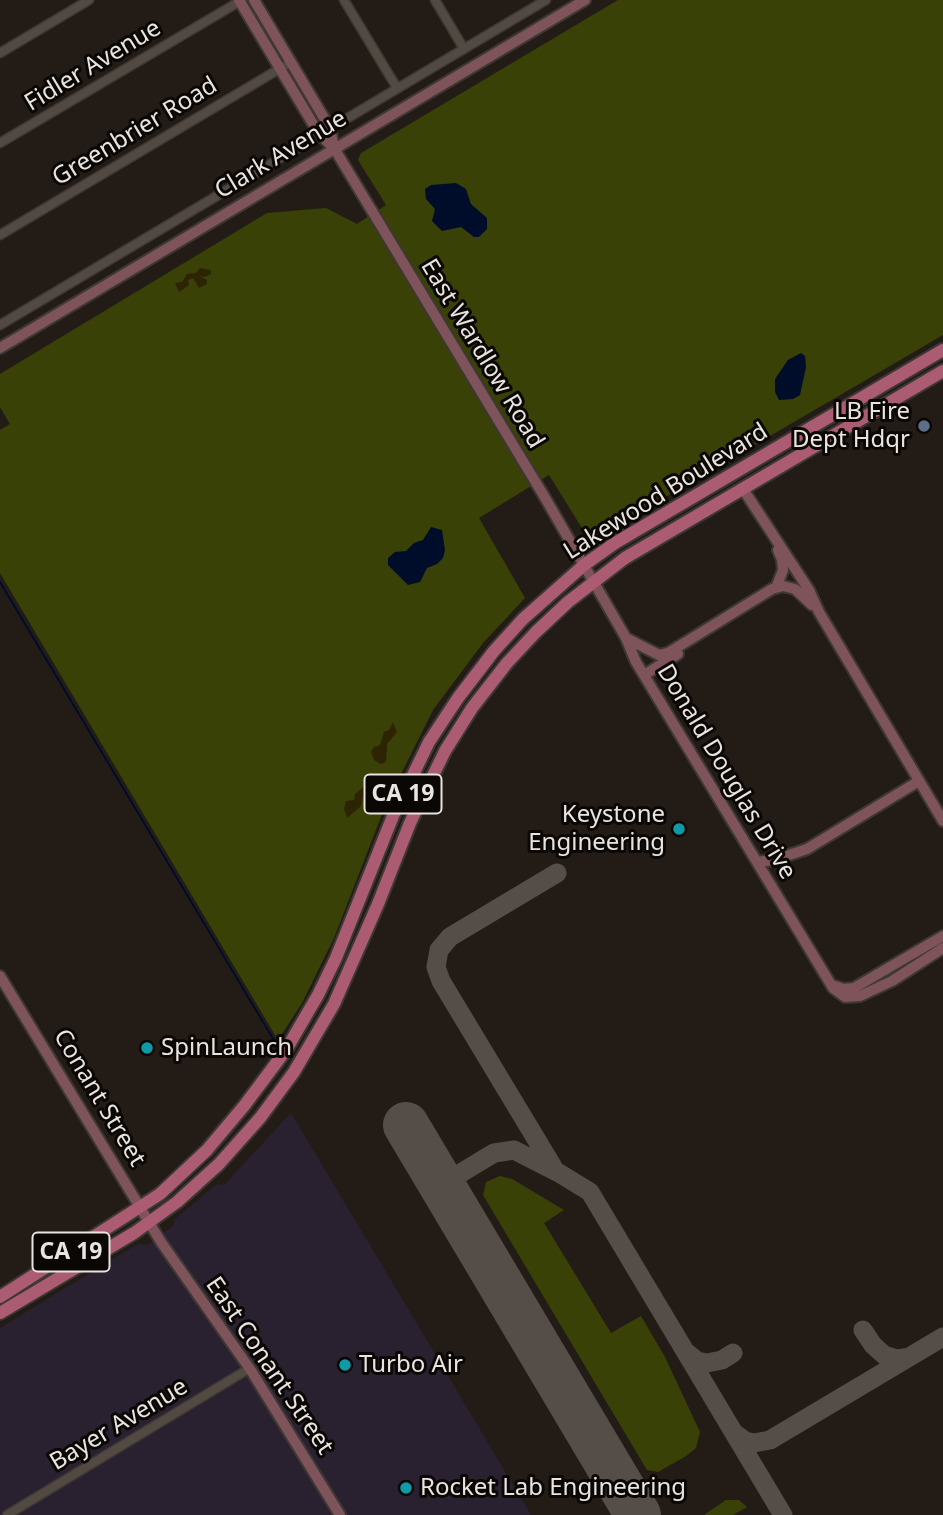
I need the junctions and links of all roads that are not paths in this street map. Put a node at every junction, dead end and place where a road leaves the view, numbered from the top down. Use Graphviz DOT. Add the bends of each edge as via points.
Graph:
graph roads {
  1 [pos="89,0"];
  2 [pos="254,0"];
  3 [pos="344,0"];
  4 [pos="435,0"];
  5 [pos="526,0"];
  6 [pos="546,0"];
  7 [pos="585,0"];
  8 [pos="240,1"];
  9 [pos="531,9"];
  10 [pos="464,49"];
  11 [pos="0,53"];
  12 [pos="291,62"];
  13 [pos="279,69"];
  14 [pos="397,88"];
  15 [pos="330,128"];
  16 [pos="319,134"];
  17 [pos="0,143"];
  18 [pos="334,148"];
  19 [pos="0,235"];
  20 [pos="0,325"];
  21 [pos="0,348"];
  22 [pos="943,350"];
  23 [pos="943,371"];
  24 [pos="743,489"];
  25 [pos="772,535"];
  26 [pos="584,565"];
  27 [pos="594,581"];
  28 [pos="776,588"];
  29 [pos="819,612"];
  30 [pos="626,638"];
  31 [pos="692,640"];
  32 [pos="644,675"];
  33 [pos="919,782"];
  34 [pos="943,821"];
  35 [pos="757,862"];
  36 [pos="943,936"];
  37 [pos="943,948"];
  38 [pos="0,976"];
  39 [pos="828,981"];
  40 [pos="279,1061"];
  41 [pos="294,1072"];
  42 [pos="141,1208"];
  43 [pos="150,1223"];
  44 [pos="161,1242"];
  45 [pos="0,1297"];
  46 [pos="0,1313"];
  47 [pos="250,1368"];
  48 [pos="339,1512"];
  49 [pos="7,1515"];
  50 [pos="326,1515"];
  1 -- 11 [label="street"];
  2 -- 12 [label="street, East Wardlow Road"];
  3 -- 14 [label="street"];
  4 -- 10 [label="street"];
  5 -- 9 [label="street"];
  6 -- 9 [label="street, Clark Avenue"];
  7 -- 18 [label="street, Clark Avenue"];
  8 -- 13 [label="street, East Wardlow Road"];
  8 -- 17 [label="street, Fidler Avenue"];
  9 -- 10 [label="street, Clark Avenue"];
  10 -- 14 [label="street, Clark Avenue"];
  12 -- 13 [label="street, Greenbrier Road"];
  12 -- 15 [label="street, East Wardlow Road"];
  13 -- 16 [label="street, East Wardlow Road"];
  13 -- 19 [label="street, Greenbrier Road"];
  14 -- 15 [label="street, Clark Avenue"];
  15 -- 16 [label="street, Clark Avenue"];
  15 -- 18 [label="street, East Wardlow Road"];
  16 -- 18 [label="street, East Wardlow Road"];
  16 -- 20 [label="street, Clark Avenue"];
  18 -- 21 [label="street, Clark Avenue"];
  18 -- 26 [label="street, East Wardlow Road"];
  22 -- 26 [label="main road, Lakewood Boulevard / CA 19" via="646,523"];
  23 -- 24 [label="main road, Lakewood Boulevard / CA 19"];
  24 -- 25 [label="street"];
  24 -- 27 [label="main road, Lakewood Boulevard / CA 19" via="656,538"];
  25 -- 28 [label="street" via="783,570"];
  25 -- 29 [label="street"];
  26 -- 27 [label="street, East Wardlow Road"];
  26 -- 40 [label="main road, Lakewood Boulevard / CA 19" via="494,651 429,742 393,816 336,958"];
  27 -- 30 [label="street, Donald Douglas Drive"];
  27 -- 41 [label="main road, Lakewood Boulevard / CA 19" via="507,663 445,751 334,1004"];
  28 -- 29 [label="street" via="795,589"];
  28 -- 31 [label="street"];
  29 -- 33 [label="street"];
  30 -- 31 [label="street" via="659,655"];
  30 -- 32 [label="street, Donald Douglas Drive"];
  31 -- 32 [label="street" via="682,652"];
  32 -- 35 [label="street, Donald Douglas Drive"];
  33 -- 34 [label="street"];
  33 -- 35 [label="street" via="807,849"];
  35 -- 39 [label="street, Donald Douglas Drive"];
  36 -- 39 [label="street" via="854,988 843,989"];
  37 -- 39 [label="street" via="860,996 845,996"];
  38 -- 42 [label="street, Conant Street"];
  40 -- 41 [label="main road"];
  40 -- 42 [label="main road, Lakewood Boulevard / CA 19" via="202,1156"];
  41 -- 43 [label="main road, Lakewood Boulevard / CA 19" via="226,1157"];
  42 -- 43 [label="street, Conant Street"];
  42 -- 45 [label="main road, Lakewood Boulevard / CA 19"];
  43 -- 44 [label="street, Conant Street"];
  43 -- 46 [label="main road, Lakewood Boulevard / CA 19"];
  44 -- 47 [label="street, East Conant Street"];
  47 -- 48 [label="street, East Conant Street"];
  47 -- 49 [label="street, Bayer Avenue"];
  48 -- 50 [label="street"];
}
